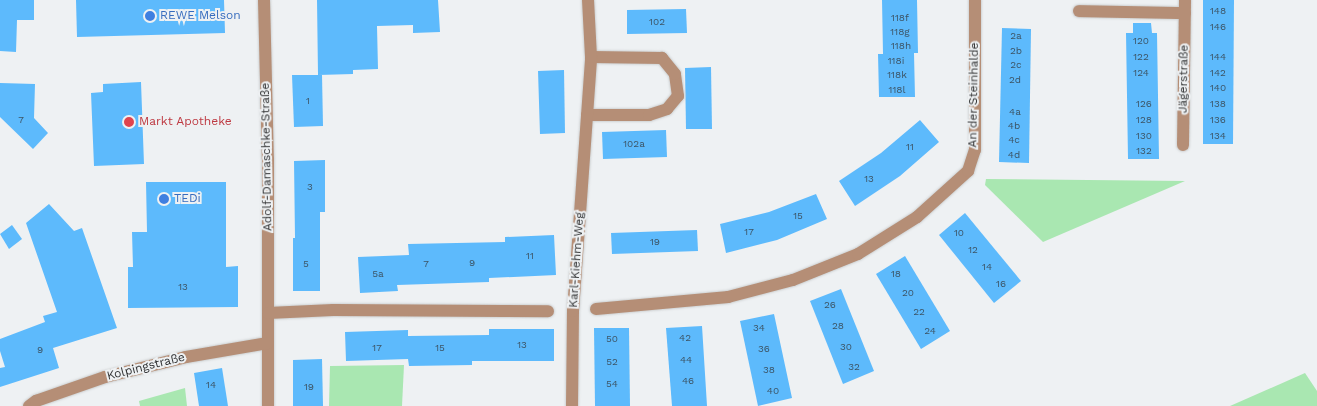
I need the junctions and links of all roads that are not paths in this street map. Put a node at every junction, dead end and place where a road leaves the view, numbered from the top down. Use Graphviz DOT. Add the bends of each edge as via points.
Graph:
graph roads {
  1 [pos="264,0"];
  2 [pos="588,0"];
  3 [pos="975,0"];
  4 [pos="1185,0"];
  5 [pos="1079,11"];
  6 [pos="1185,13"];
  7 [pos="591,57"];
  8 [pos="587,115"];
  9 [pos="1183,145"];
  10 [pos="596,309"];
  11 [pos="548,311"];
  12 [pos="268,313"];
  13 [pos="268,343"];
  14 [pos="28,406"];
  15 [pos="268,406"];
  16 [pos="572,406"];
  1 -- 12 [label="street, Adolf-Damaschke-Straße"];
  2 -- 7 [label="street, Karl-Kiehm-Weg"];
  3 -- 10 [label="street, An der Steinhalde" via="974,150 968,170 916,218 858,254 793,280 728,297"];
  4 -- 6 [label="street, Jägerstraße"];
  5 -- 6 [label="street"];
  6 -- 9 [label="street, Jägerstraße"];
  7 -- 8 [label="street, Karl-Kiehm-Weg"];
  7 -- 8 [label="street" via="662,58 675,74 678,96 667,109 649,115"];
  8 -- 16 [label="street, Karl-Kiehm-Weg" via="573,311"];
  11 -- 12 [label="street" via="333,310"];
  12 -- 13 [label="street, Adolf-Damaschke-Straße"];
  13 -- 14 [label="street, Kolpingstraße" via="186,357 106,377"];
  13 -- 15 [label="street, Adolf-Damaschke-Straße"];
}
